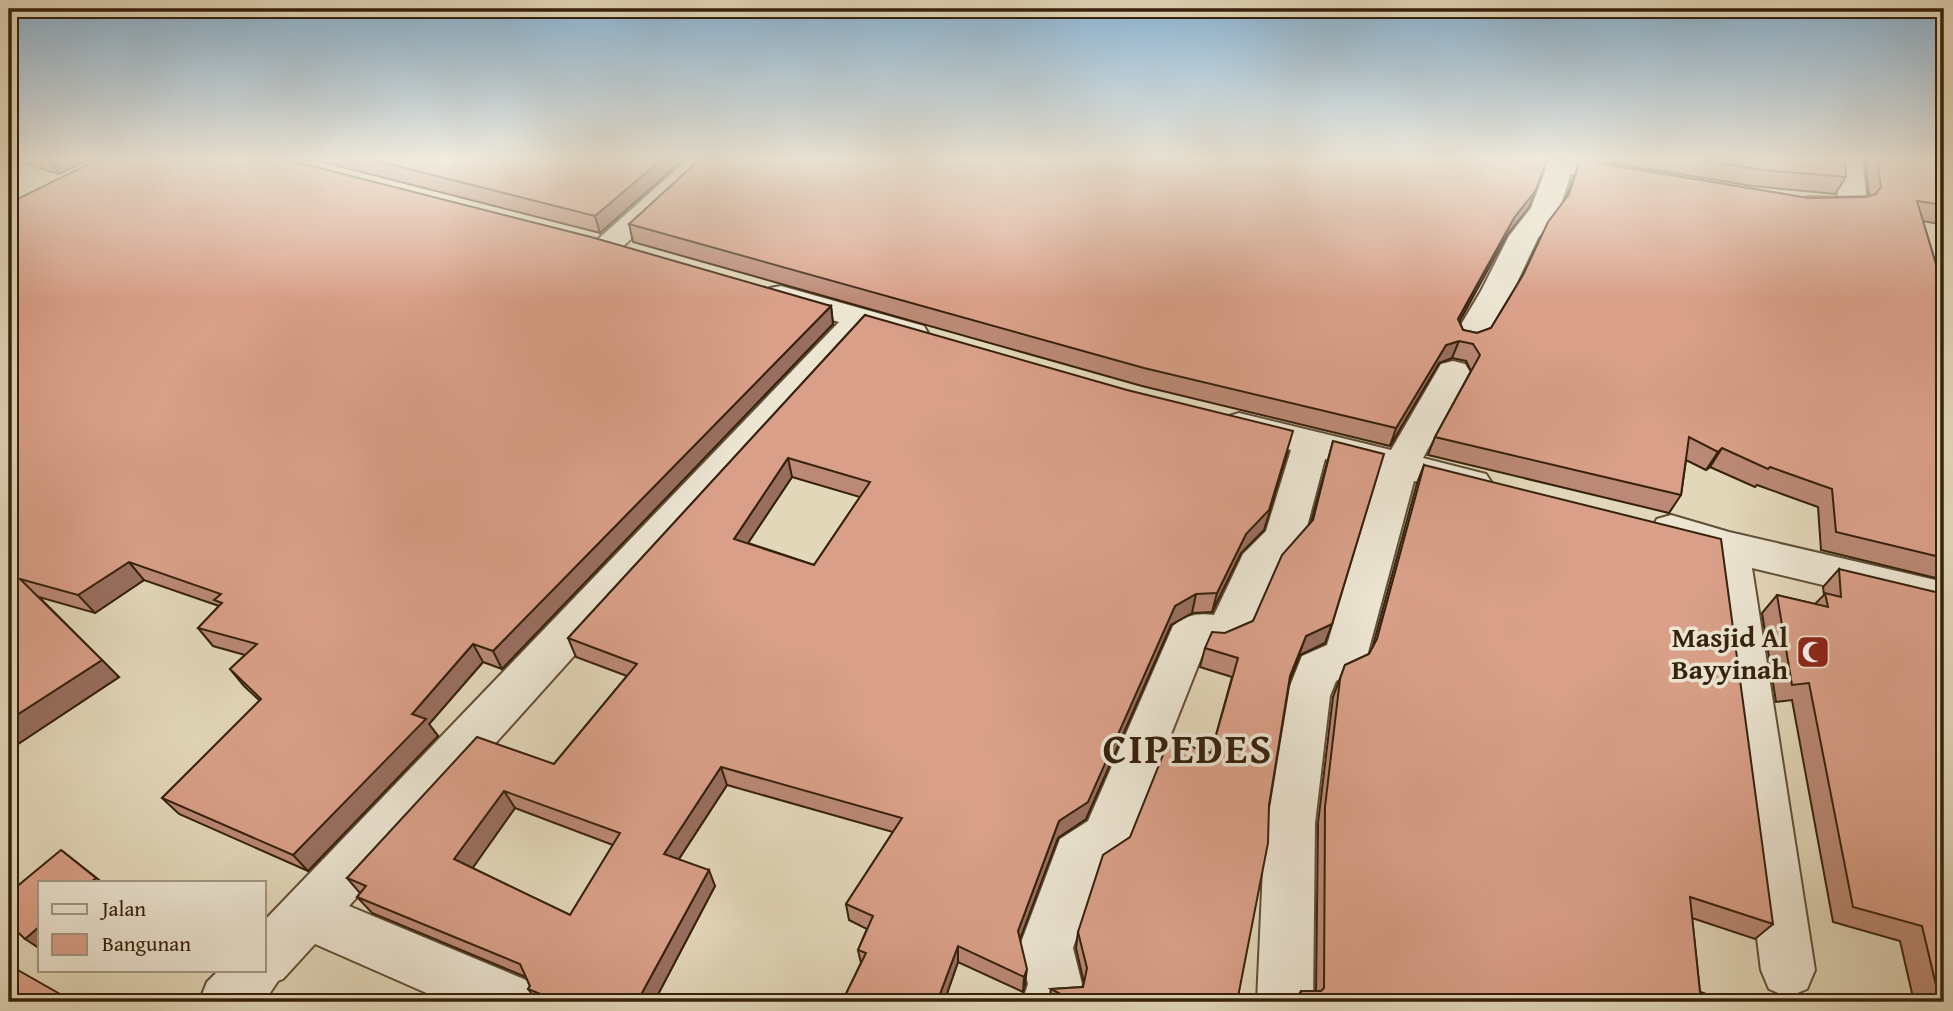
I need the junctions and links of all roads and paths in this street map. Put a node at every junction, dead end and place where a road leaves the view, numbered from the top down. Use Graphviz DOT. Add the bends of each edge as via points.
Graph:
graph roads {
  1 [pos="642,206"];
  2 [pos="1546,206"];
  3 [pos="648,257"];
  4 [pos="754,288"];
  5 [pos="861,318"];
  6 [pos="940,341"];
  7 [pos="1204,416"];
  8 [pos="1311,443"];
  9 [pos="1400,466"];
  10 [pos="1505,490"];
  11 [pos="1636,520"];
  12 [pos="1728,547"];
  13 [pos="1944,598"];
  14 [pos="306,914"];
  15 [pos="266,958"];
  16 [pos="1788,970"];
  17 [pos="254,972"];
  18 [pos="227,1002"];
  19 [pos="511,1002"];
  20 [pos="1050,1002"];
  21 [pos="1285,1002"];
  1 -- 3 [label="street" via="594,243"];
  2 -- 9 [label="street" via="1524,236"];
  4 -- 5 [label="street"];
  5 -- 6 [label="street"];
  5 -- 14 [label="street"];
  7 -- 8 [label="street"];
  8 -- 9 [label="street"];
  8 -- 20 [label="street" via="1284,538 1256,565 1230,627 1219,633 1198,631 1188,638 1106,837 1078,856 1046,948 1055,984"];
  9 -- 10 [label="street"];
  9 -- 21 [label="street" via="1345,656 1318,669 1308,696 1290,823"];
  11 -- 12 [label="street"];
  12 -- 13 [label="street"];
  12 -- 16 [label="street"];
  14 -- 15 [label="street"];
  14 -- 19 [label="street"];
  17 -- 18 [label="street"];
}
